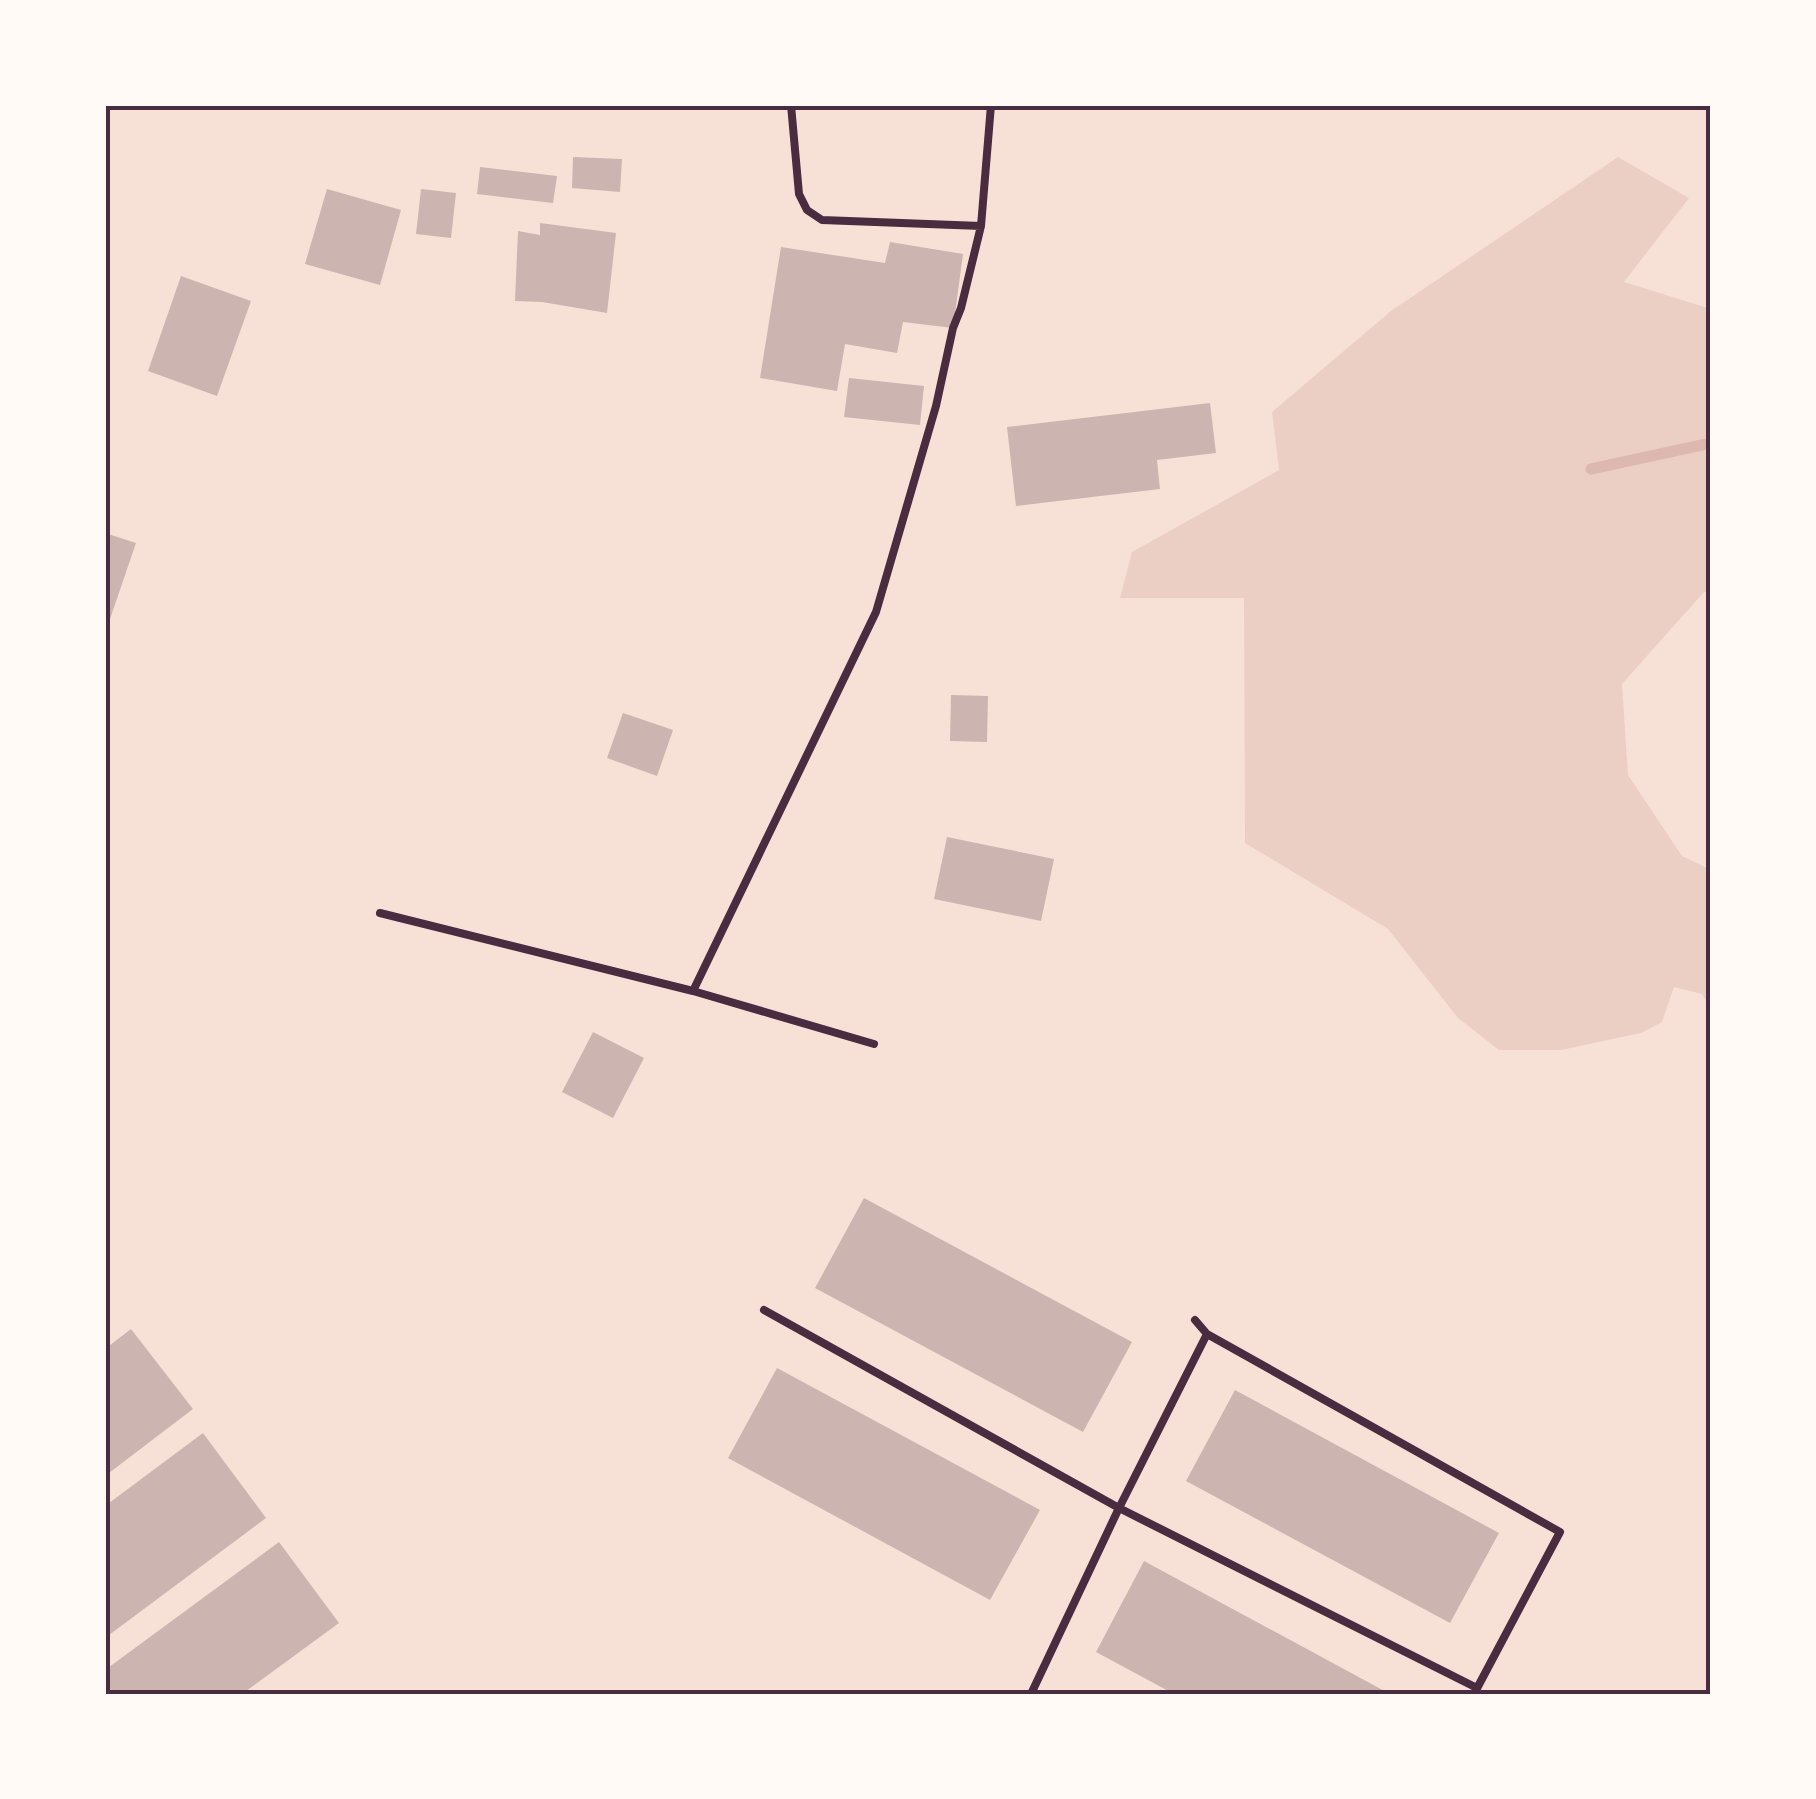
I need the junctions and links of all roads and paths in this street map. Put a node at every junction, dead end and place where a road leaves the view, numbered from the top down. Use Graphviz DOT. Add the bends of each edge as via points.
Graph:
graph roads {
  1 [pos="791,105"];
  2 [pos="990,105"];
  3 [pos="981,226"];
  4 [pos="380,913"];
  5 [pos="693,991"];
  6 [pos="874,1044"];
  7 [pos="764,1310"];
  8 [pos="1194,1320"];
  9 [pos="1207,1334"];
  10 [pos="1119,1508"];
  11 [pos="1476,1691"];
  12 [pos="1031,1694"];
  1 -- 3 [label="lane" via="799,194 822,220"];
  2 -- 3 [label="lane"];
  3 -- 5 [label="lane" via="876,612"];
  4 -- 5 [label="lane"];
  5 -- 6 [label="lane"];
  7 -- 10 [label="lane"];
  8 -- 9 [label="lane"];
  9 -- 10 [label="lane"];
  9 -- 11 [label="lane" via="1560,1532"];
  10 -- 11 [label="lane"];
  10 -- 12 [label="lane"];
}
